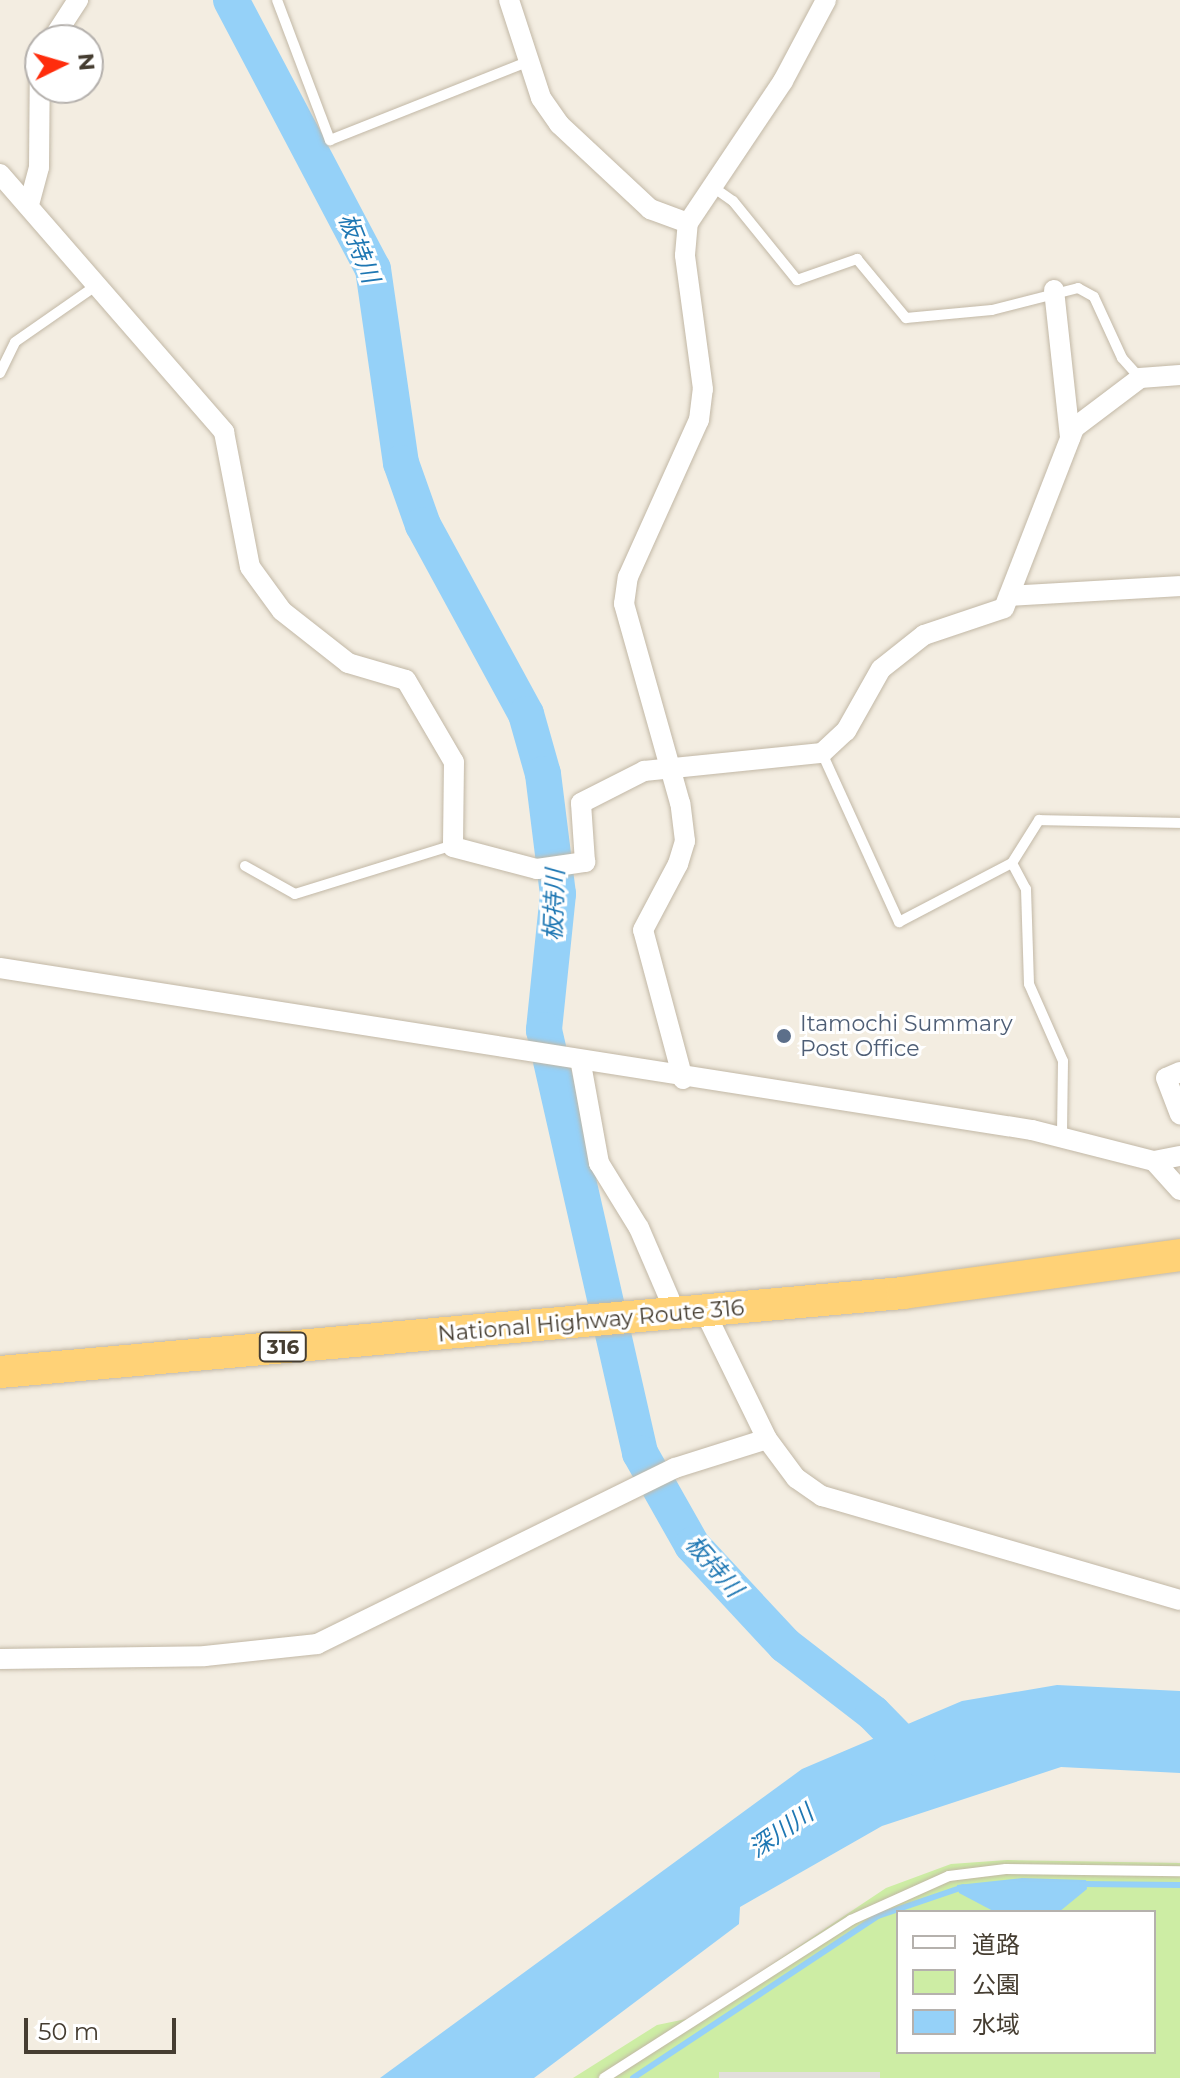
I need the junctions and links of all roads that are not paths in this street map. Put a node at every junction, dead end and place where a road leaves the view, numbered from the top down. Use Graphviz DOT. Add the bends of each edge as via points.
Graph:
graph roads {
  1 [pos="78,0"];
  2 [pos="277,0"];
  3 [pos="509,0"];
  4 [pos="826,0"];
  5 [pos="62,24"];
  6 [pos="527,62"];
  7 [pos="40,104"];
  8 [pos="0,174"];
  9 [pos="710,185"];
  10 [pos="30,201"];
  11 [pos="688,223"];
  12 [pos="97,285"];
  13 [pos="1054,290"];
  14 [pos="0,373"];
  15 [pos="1180,375"];
  16 [pos="1140,378"];
  17 [pos="1070,438"];
  18 [pos="1180,586"];
  19 [pos="1009,596"];
  20 [pos="822,753"];
  21 [pos="665,767"];
  22 [pos="1180,823"];
  23 [pos="453,845"];
  24 [pos="1012,863"];
  25 [pos="245,866"];
  26 [pos="0,968"];
  27 [pos="573,1063"];
  28 [pos="1180,1072"];
  29 [pos="683,1079"];
  30 [pos="1180,1114"];
  31 [pos="1062,1136"];
  32 [pos="1180,1156"];
  33 [pos="1154,1161"];
  34 [pos="1180,1190"];
  35 [pos="1180,1255"];
  36 [pos="678,1314"];
  37 [pos="0,1372"];
  38 [pos="767,1439"];
  39 [pos="1180,1600"];
  40 [pos="0,1659"];
  41 [pos="1180,1871"];
  42 [pos="604,2078"];
  1 -- 5 [label="street"];
  2 -- 6 [label="lane" via="330,140"];
  3 -- 6 [label="street"];
  4 -- 9 [label="street" via="783,81"];
  6 -- 11 [label="street" via="541,98 569,134 650,209"];
  7 -- 10 [label="street" via="39,167"];
  8 -- 10 [label="street"];
  9 -- 11 [label="street"];
  9 -- 13 [label="lane" via="733,201 797,280 857,259 906,318 992,310"];
  10 -- 12 [label="street"];
  11 -- 21 [label="street" via="685,255 703,389 699,420 628,577 624,604"];
  12 -- 14 [label="lane" via="15,342"];
  12 -- 23 [label="street" via="224,432 250,567 282,611 348,663 406,680 454,762"];
  13 -- 16 [label="lane" via="1078,288 1094,297 1122,358"];
  13 -- 17 [label="street"];
  15 -- 16 [label="street"];
  16 -- 17 [label="street"];
  17 -- 19 [label="street"];
  18 -- 19 [label="street"];
  19 -- 20 [label="street" via="1004,608 924,635 881,669 846,731"];
  20 -- 21 [label="street"];
  20 -- 24 [label="lane" via="899,922"];
  21 -- 23 [label="street" via="581,803 585,862 537,869"];
  21 -- 29 [label="street" via="685,841 643,930"];
  22 -- 24 [label="lane" via="1039,820"];
  23 -- 25 [label="lane" via="295,894"];
  24 -- 31 [label="lane" via="1026,889 1029,984 1063,1061"];
  26 -- 27 [label="street"];
  27 -- 29 [label="street"];
  27 -- 36 [label="street" via="599,1163 639,1228"];
  28 -- 30 [label="street" via="1166,1078"];
  29 -- 31 [label="street"];
  31 -- 33 [label="street"];
  32 -- 33 [label="street"];
  33 -- 34 [label="street"];
  35 -- 36 [label="highway, National Highway Route 316 / 316"];
  36 -- 37 [label="highway, National Highway Route 316 / 316"];
  36 -- 38 [label="street"];
  38 -- 39 [label="street" via="796,1478 822,1496"];
  38 -- 40 [label="street" via="675,1468 317,1644 205,1656"];
  41 -- 42 [label="lane" via="1006,1869 949,1876 851,1920"];
}
